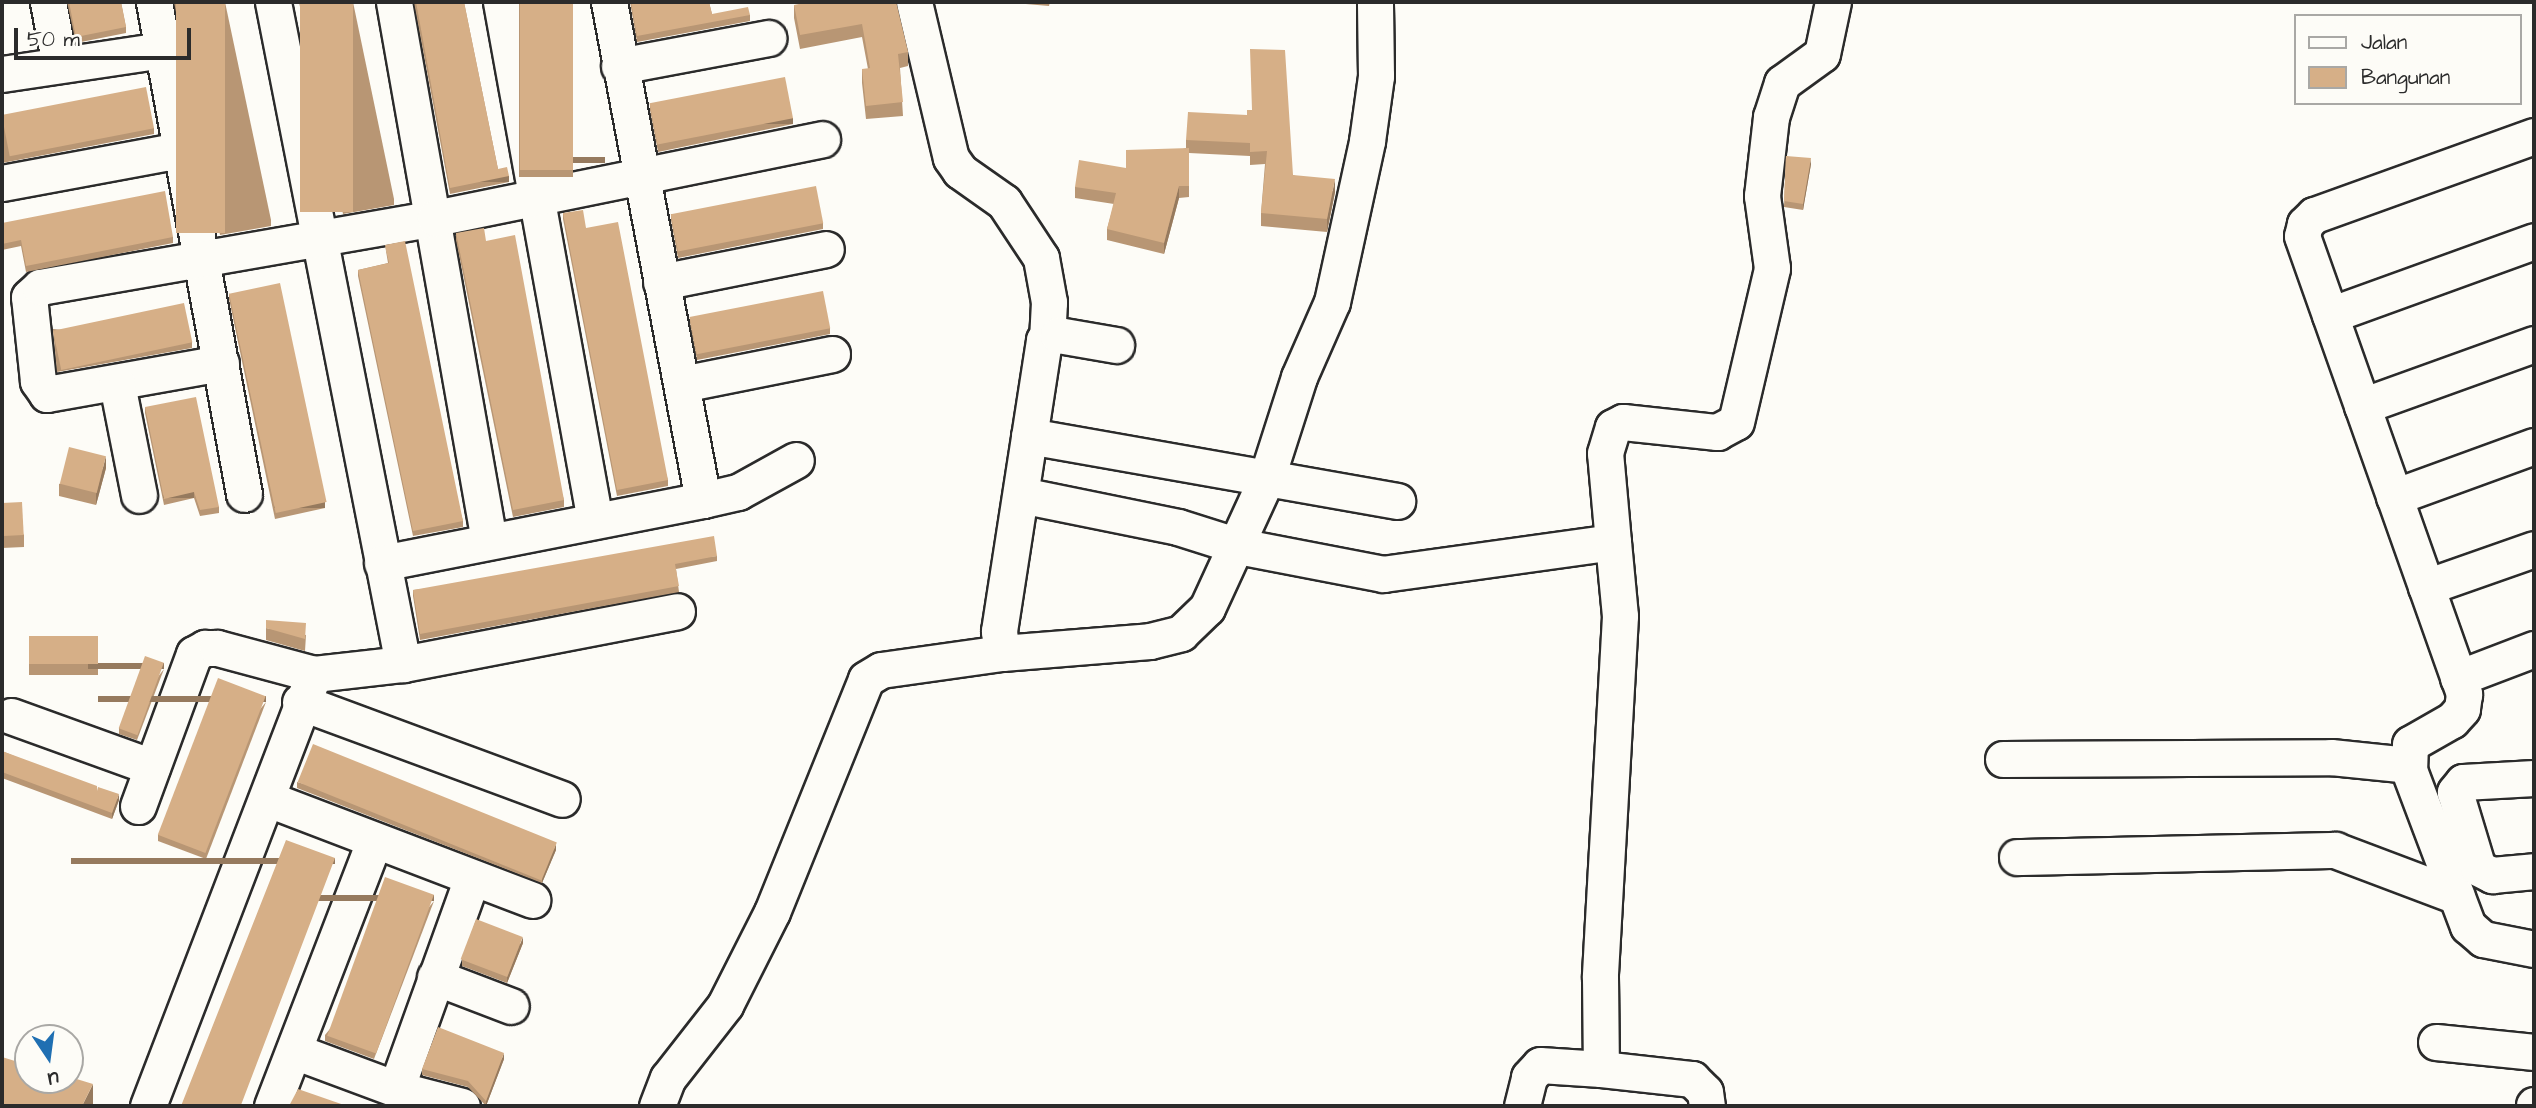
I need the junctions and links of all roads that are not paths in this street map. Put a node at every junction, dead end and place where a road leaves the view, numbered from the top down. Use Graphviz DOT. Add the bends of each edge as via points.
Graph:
graph roads {
  1 [pos="48,2"];
  2 [pos="154,2"];
  3 [pos="274,2"];
  4 [pos="394,2"];
  5 [pos="501,2"];
  6 [pos="609,2"];
  7 [pos="914,2"];
  8 [pos="1375,2"];
  9 [pos="1833,2"];
  10 [pos="768,38"];
  11 [pos="163,50"];
  12 [pos="60,65"];
  13 [pos="620,66"];
  14 [pos="2,74"];
  15 [pos="2534,136"];
  16 [pos="822,139"];
  17 [pos="180,150"];
  18 [pos="641,177"];
  19 [pos="2,183"];
  20 [pos="538,197"];
  21 [pos="435,218"];
  22 [pos="316,237"];
  23 [pos="2534,241"];
  24 [pos="827,249"];
  25 [pos="201,259"];
  26 [pos="661,282"];
  27 [pos="2330,315"];
  28 [pos="1047,337"];
  29 [pos="2534,344"];
  30 [pos="1116,345"];
  31 [pos="832,354"];
  32 [pos="220,363"];
  33 [pos="117,384"];
  34 [pos="681,384"];
  35 [pos="2362,406"];
  36 [pos="1029,436"];
  37 [pos="2534,446"];
  38 [pos="796,460"];
  39 [pos="1266,480"];
  40 [pos="138,495"];
  41 [pos="244,495"];
  42 [pos="1021,495"];
  43 [pos="2394,497"];
  44 [pos="703,500"];
  45 [pos="1397,501"];
  46 [pos="595,521"];
  47 [pos="489,541"];
  48 [pos="1613,542"];
  49 [pos="1238,547"];
  50 [pos="2534,549"];
  51 [pos="382,563"];
  52 [pos="2426,587"];
  53 [pos="677,611"];
  54 [pos="2534,649"];
  55 [pos="1002,653"];
  56 [pos="403,664"];
  57 [pos="2458,678"];
  58 [pos="307,688"];
  59 [pos="11,716"];
  60 [pos="2003,759"];
  61 [pos="2408,765"];
  62 [pos="152,767"];
  63 [pos="2534,778"];
  64 [pos="268,799"];
  65 [pos="562,799"];
  66 [pos="138,807"];
  67 [pos="374,841"];
  68 [pos="2017,857"];
  69 [pos="2534,871"];
  70 [pos="472,878"];
  71 [pos="2457,896"];
  72 [pos="532,900"];
  73 [pos="2534,949"];
  74 [pos="435,977"];
  75 [pos="511,1006"];
  76 [pos="2436,1042"];
  77 [pos="293,1051"];
  78 [pos="2534,1052"];
  79 [pos="1601,1069"];
  80 [pos="396,1089"];
  81 [pos="150,1106"];
  82 [pos="272,1106"];
  83 [pos="462,1106"];
  84 [pos="657,1106"];
  85 [pos="1522,1106"];
  86 [pos="1707,1106"];
  1 -- 12 [label="street"];
  2 -- 11 [label="street"];
  3 -- 22 [label="street"];
  4 -- 21 [label="street"];
  5 -- 20 [label="street"];
  6 -- 13 [label="street"];
  7 -- 28 [label="street" via="951,158 960,171 1004,202 1041,258 1049,302"];
  8 -- 39 [label="street" via="1376,76 1367,141 1332,302 1299,377"];
  9 -- 48 [label="street" via="1822,54 1782,83 1771,117 1762,196 1772,268 1736,422 1717,432 1623,422 1613,427 1605,453"];
  10 -- 13 [label="street"];
  11 -- 12 [label="street"];
  11 -- 17 [label="street"];
  12 -- 14 [label="street"];
  13 -- 18 [label="street"];
  15 -- 27 [label="street" via="2314,215 2302,236"];
  16 -- 18 [label="street"];
  17 -- 19 [label="street"];
  17 -- 25 [label="street"];
  18 -- 20 [label="street"];
  18 -- 26 [label="street"];
  20 -- 21 [label="street"];
  20 -- 46 [label="street"];
  21 -- 22 [label="street"];
  21 -- 47 [label="street"];
  22 -- 25 [label="street"];
  22 -- 51 [label="street"];
  23 -- 27 [label="street"];
  24 -- 26 [label="street"];
  25 -- 32 [label="street"];
  25 -- 33 [label="street" via="40,287 31,293 28,302 43,391 55,395"];
  26 -- 34 [label="street"];
  27 -- 35 [label="street"];
  28 -- 30 [label="street"];
  28 -- 36 [label="street" via="1041,350"];
  29 -- 35 [label="street"];
  31 -- 34 [label="street"];
  32 -- 33 [label="street"];
  32 -- 41 [label="street"];
  33 -- 40 [label="street"];
  34 -- 44 [label="street"];
  35 -- 43 [label="street"];
  36 -- 39 [label="street"];
  36 -- 42 [label="street"];
  37 -- 43 [label="street"];
  38 -- 44 [label="street" via="738,492"];
  39 -- 45 [label="street"];
  39 -- 49 [label="street"];
  42 -- 49 [label="street" via="1178,527"];
  42 -- 55 [label="street" via="999,631"];
  43 -- 52 [label="street"];
  44 -- 46 [label="street"];
  46 -- 47 [label="street"];
  47 -- 51 [label="street"];
  48 -- 49 [label="street" via="1383,574"];
  48 -- 79 [label="street" via="1620,616 1600,977"];
  49 -- 55 [label="street" via="1207,608 1181,633 1150,641"];
  50 -- 52 [label="street"];
  51 -- 56 [label="street"];
  52 -- 57 [label="street"];
  53 -- 56 [label="street"];
  54 -- 57 [label="street"];
  55 -- 84 [label="street" via="881,670 866,679 772,912 725,1005 668,1078"];
  56 -- 58 [label="street"];
  57 -- 61 [label="street" via="2462,709 2452,720 2410,744"];
  58 -- 62 [label="street" via="205,648 194,654"];
  58 -- 64 [label="street"];
  58 -- 65 [label="street"];
  59 -- 62 [label="street"];
  60 -- 61 [label="street" via="2332,757"];
  61 -- 71 [label="street"];
  62 -- 66 [label="street"];
  63 -- 69 [label="street" via="2463,782 2455,792 2478,868 2492,874"];
  64 -- 67 [label="street"];
  64 -- 81 [label="street"];
  67 -- 70 [label="street"];
  67 -- 77 [label="street"];
  68 -- 71 [label="street" via="2335,850"];
  70 -- 72 [label="street"];
  70 -- 74 [label="street"];
  71 -- 73 [label="street" via="2468,926 2483,939"];
  74 -- 75 [label="street"];
  74 -- 80 [label="street"];
  76 -- 78 [label="street"];
  77 -- 80 [label="street"];
  77 -- 82 [label="street"];
  79 -- 85 [label="street" via="1540,1065 1530,1077"];
  79 -- 86 [label="street" via="1692,1079 1705,1092"];
  80 -- 83 [label="street"];
}
